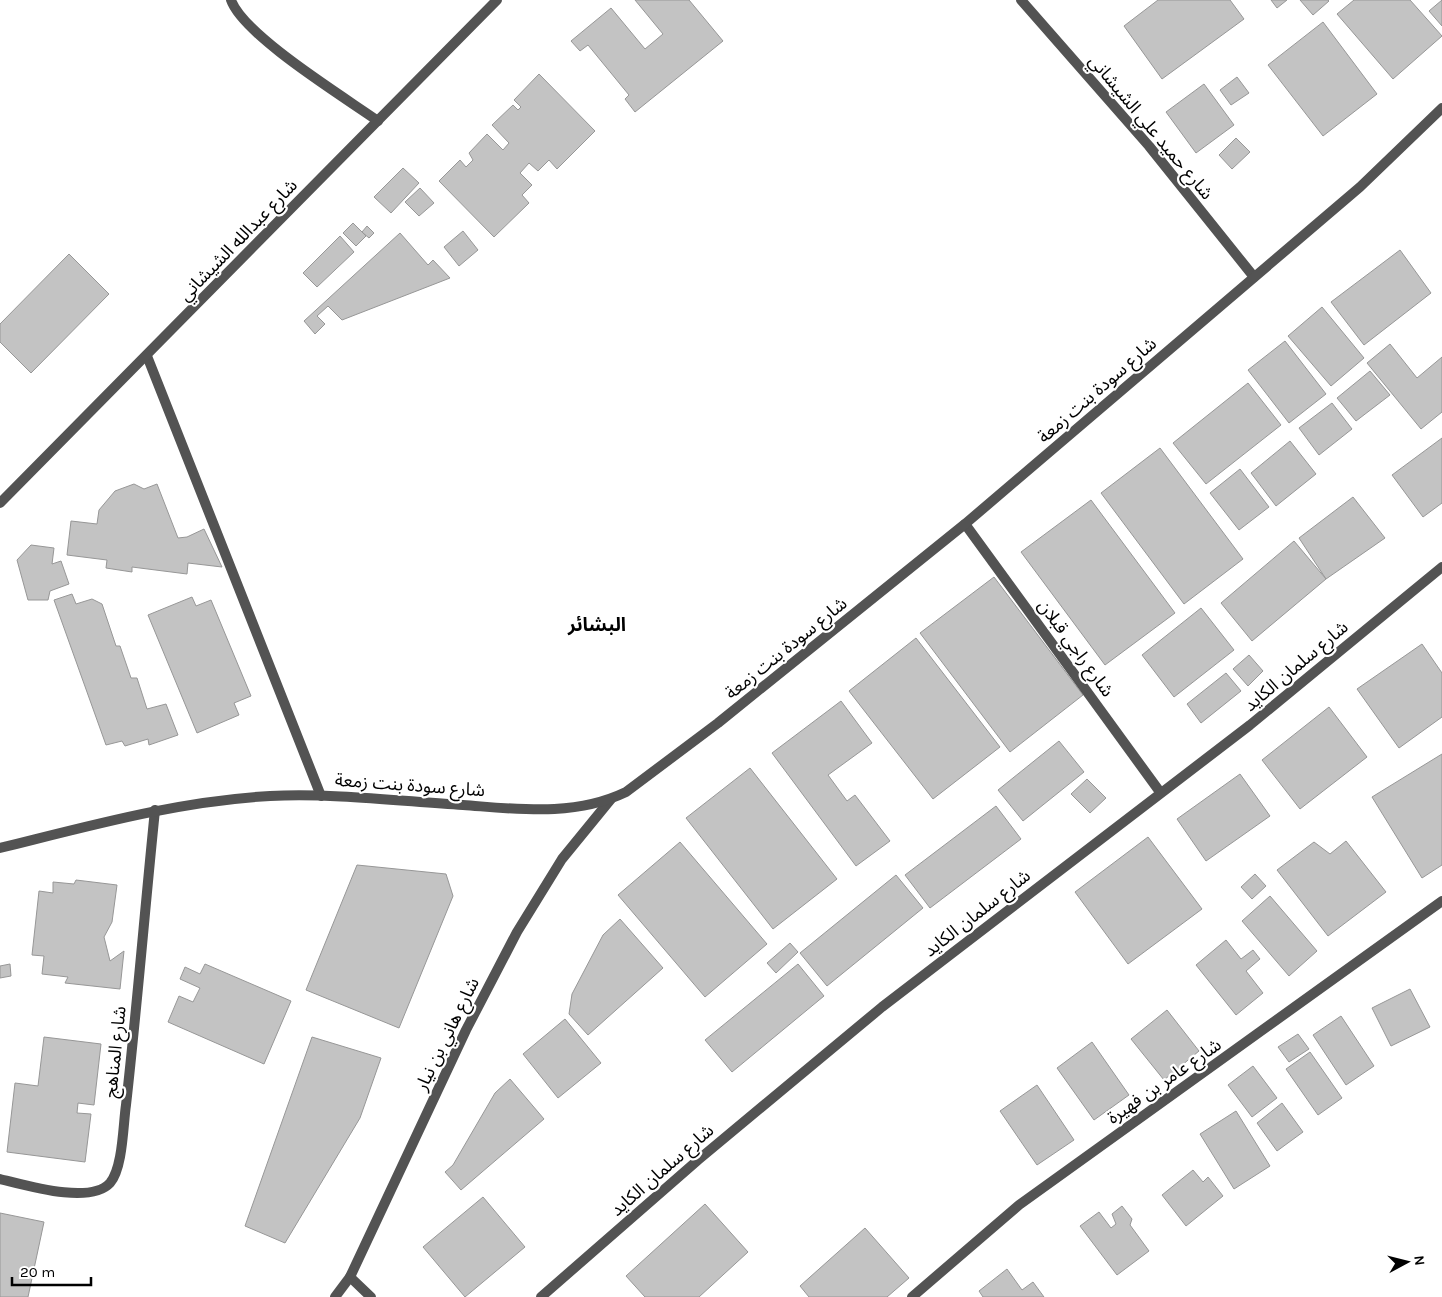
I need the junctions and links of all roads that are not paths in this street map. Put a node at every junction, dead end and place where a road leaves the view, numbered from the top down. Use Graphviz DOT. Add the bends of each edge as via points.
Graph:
graph roads {
  1 [pos="231,0"];
  2 [pos="497,0"];
  3 [pos="1021,0"];
  4 [pos="1442,108"];
  5 [pos="378,121"];
  6 [pos="1254,277"];
  7 [pos="147,356"];
  8 [pos="0,503"];
  9 [pos="965,524"];
  10 [pos="1442,567"];
  11 [pos="1160,792"];
  12 [pos="320,796"];
  13 [pos="611,799"];
  14 [pos="155,810"];
  15 [pos="0,848"];
  16 [pos="1442,901"];
  17 [pos="0,1179"];
  18 [pos="350,1277"];
  19 [pos="335,1297"];
  20 [pos="371,1297"];
  21 [pos="541,1297"];
  22 [pos="912,1297"];
  1 -- 5 [label="street" via="234,9 251,28"];
  2 -- 5 [label="street, شارع عبدالله الشيشاني"];
  3 -- 6 [label="street, شارع حميد علي الشيشاني" via="1150,146"];
  4 -- 6 [label="street, شارع سودة بنت زمعة" via="1360,187"];
  5 -- 7 [label="street, شارع عبدالله الشيشاني"];
  6 -- 9 [label="street, شارع سودة بنت زمعة"];
  7 -- 8 [label="street, شارع عبدالله الشيشاني"];
  7 -- 12 [label="street"];
  9 -- 11 [label="street, شارع راجي قبلان"];
  9 -- 13 [label="street, شارع سودة بنت زمعة" via="718,723 626,792"];
  10 -- 11 [label="street, شارع سلمان الكايد" via="1250,725"];
  11 -- 21 [label="street, شارع سلمان الكايد" via="882,1006"];
  12 -- 13 [label="street, شارع سودة بنت زمعة" via="528,810 578,808"];
  12 -- 14 [label="street, شارع سودة بنت زمعة" via="269,796"];
  13 -- 18 [label="street, شارع هاني بن نيار" via="562,859 517,932 466,1030"];
  14 -- 15 [label="street, شارع سودة بنت زمعة"];
  14 -- 17 [label="street, شارع المناهج" via="118,1165 110,1183 91,1193 60,1191"];
  16 -- 22 [label="street, شارع عامر بن فهيرة" via="1019,1204"];
  18 -- 19 [label="street, شارع هاني بن نيار"];
  18 -- 20 [label="street"];
}
